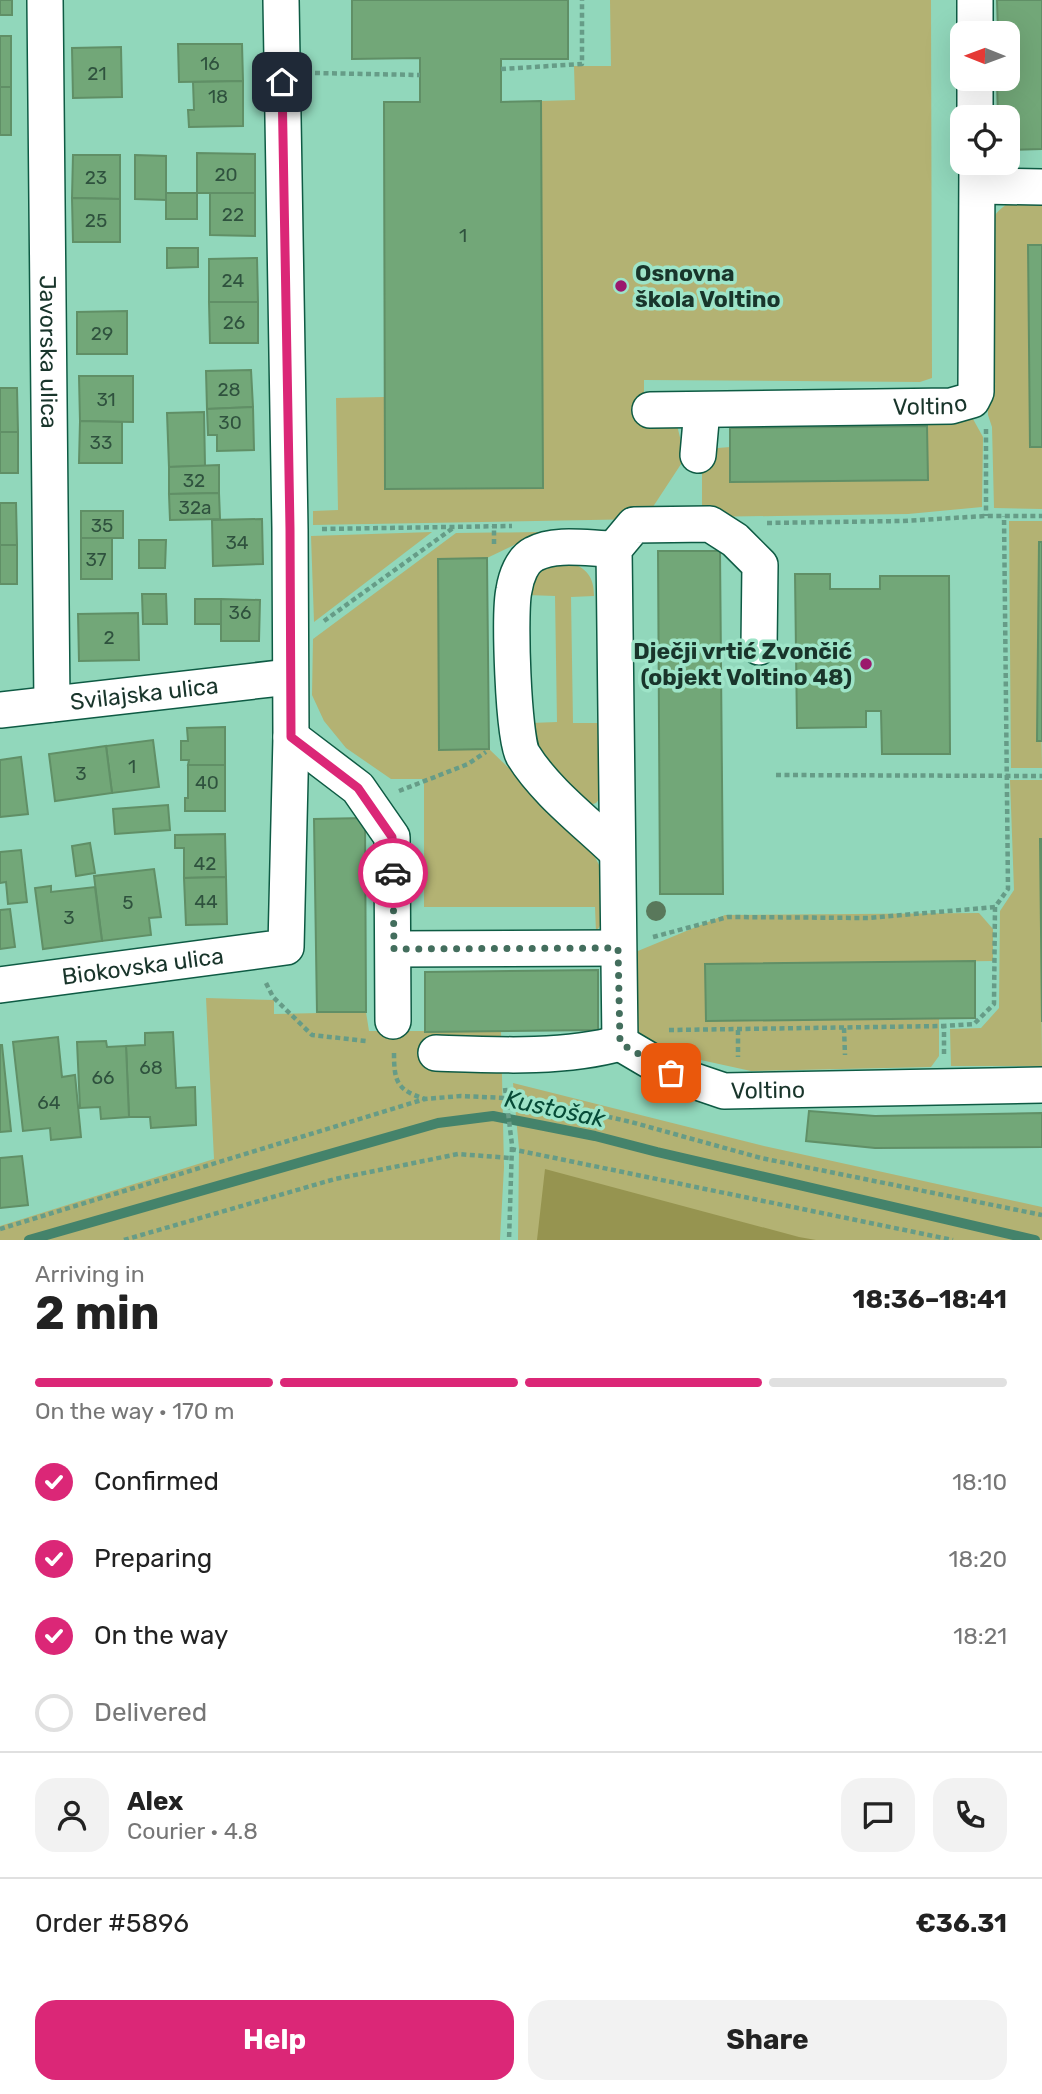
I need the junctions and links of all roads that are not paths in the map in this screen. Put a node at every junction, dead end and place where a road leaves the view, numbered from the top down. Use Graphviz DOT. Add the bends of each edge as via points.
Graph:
graph roads {
  1 [pos="45,0"];
  2 [pos="281,0"];
  3 [pos="975,0"];
  4 [pos="975,21"];
  5 [pos="977,175"];
  6 [pos="982,175"];
  7 [pos="1042,187"];
  8 [pos="650,410"];
  9 [pos="702,410"];
  10 [pos="698,455"];
  11 [pos="614,549"];
  12 [pos="759,647"];
  13 [pos="289,677"];
  14 [pos="52,704"];
  15 [pos="0,710"];
  16 [pos="291,737"];
  17 [pos="616,851"];
  18 [pos="618,948"];
  19 [pos="394,949"];
  20 [pos="0,985"];
  21 [pos="393,1021"];
  22 [pos="619,1036"];
  23 [pos="436,1053"];
  24 [pos="1042,1085"];
  1 -- 14 [label="street, Javorska ulica"];
  2 -- 13 [label="street"];
  3 -- 4 [label="street"];
  5 -- 9 [label="street, Voltino" via="976,392 972,400 951,406"];
  6 -- 7 [label="street, Voltino"];
  8 -- 9 [label="street, Voltino"];
  9 -- 10 [label="street"];
  11 -- 12 [label="street" via="634,525 710,524 735,540 760,565"];
  11 -- 17 [label="street"];
  11 -- 17 [label="street" via="552,548 533,554 520,568 513,592 517,740 522,754 553,792"];
  13 -- 14 [label="street, Svilajska ulica"];
  13 -- 16 [label="street"];
  14 -- 15 [label="street, Svilajska ulica"];
  16 -- 19 [label="street" via="358,788 392,837"];
  16 -- 20 [label="street, Biokovska ulica" via="286,947"];
  17 -- 18 [label="street"];
  18 -- 19 [label="street"];
  18 -- 22 [label="street"];
  19 -- 21 [label="street"];
  22 -- 23 [label="street" via="600,1049 504,1056"];
  22 -- 24 [label="street, Voltino" via="671,1073 724,1091"];
}
